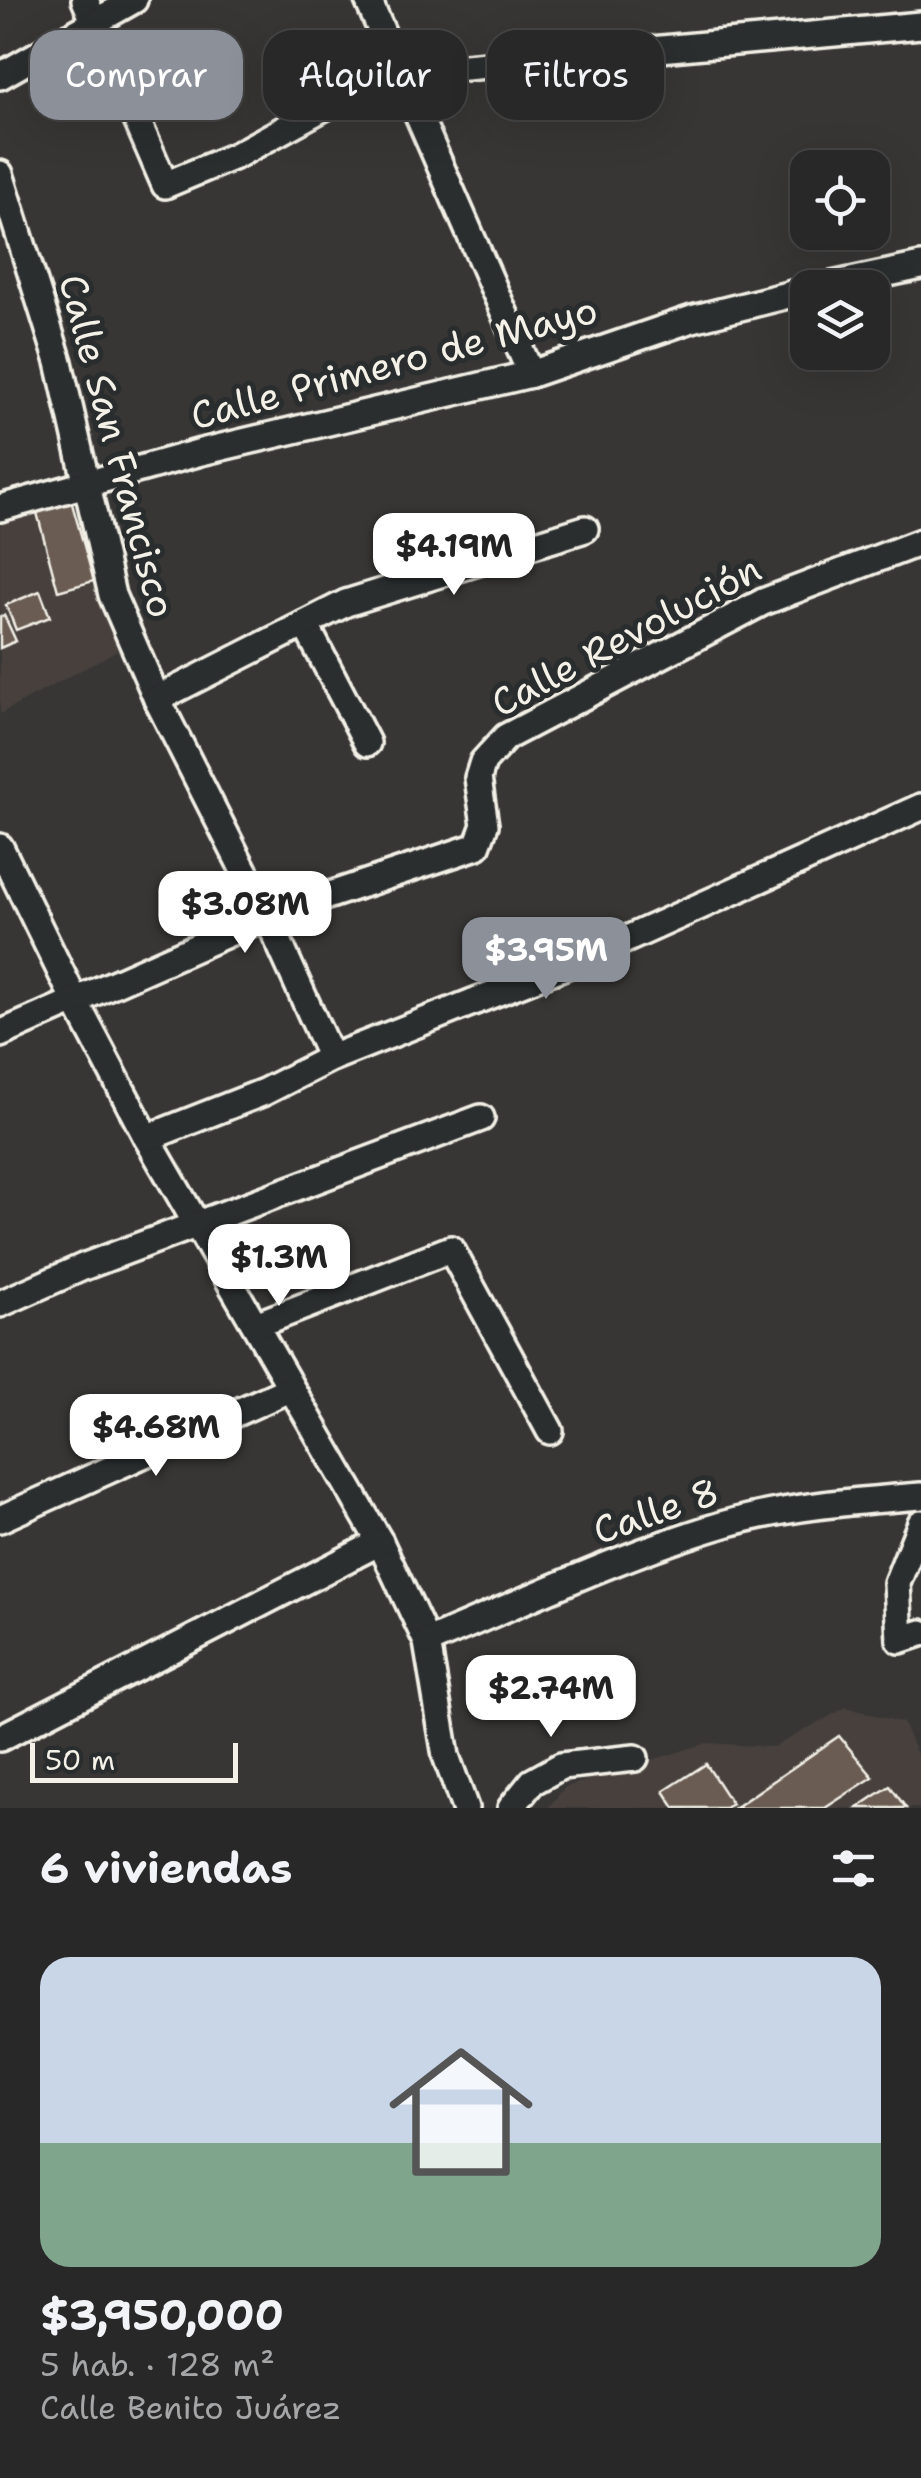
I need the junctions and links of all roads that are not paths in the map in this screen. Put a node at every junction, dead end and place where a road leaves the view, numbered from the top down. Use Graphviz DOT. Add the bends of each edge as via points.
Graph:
graph roads {
  1 [pos="134,0"];
  2 [pos="368,0"];
  3 [pos="90,11"];
  4 [pos="921,25"];
  5 [pos="381,30"];
  6 [pos="467,68"];
  7 [pos="0,76"];
  8 [pos="301,120"];
  9 [pos="420,120"];
  10 [pos="0,174"];
  11 [pos="921,266"];
  12 [pos="890,273"];
  13 [pos="790,294"];
  14 [pos="531,374"];
  15 [pos="88,484"];
  16 [pos="0,508"];
  17 [pos="585,528"];
  18 [pos="921,542"];
  19 [pos="305,624"];
  20 [pos="157,698"];
  21 [pos="367,743"];
  22 [pos="921,807"];
  23 [pos="0,846"];
  24 [pos="267,916"];
  25 [pos="74,999"];
  26 [pos="0,1034"];
  27 [pos="331,1058"];
  28 [pos="481,1118"];
  29 [pos="147,1138"];
  30 [pos="198,1225"];
  31 [pos="0,1304"];
  32 [pos="256,1325"];
  33 [pos="289,1389"];
  34 [pos="550,1431"];
  35 [pos="921,1496"];
  36 [pos="0,1519"];
  37 [pos="921,1523"];
  38 [pos="380,1542"];
  39 [pos="910,1636"];
  40 [pos="426,1642"];
  41 [pos="0,1738"];
  42 [pos="636,1758"];
  43 [pos="465,1808"];
  44 [pos="512,1808"];
  1 -- 3 [label="street"];
  2 -- 5 [label="street"];
  3 -- 7 [label="street"];
  3 -- 8 [label="street" via="164,185"];
  4 -- 6 [label="street"];
  9 -- 14 [label="street"];
  10 -- 15 [label="street, Calle San Francisco" via="59,362"];
  11 -- 12 [label="street"];
  13 -- 14 [label="street, Calle Primero de Mayo" via="692,319"];
  14 -- 15 [label="street, Calle Primero de Mayo"];
  15 -- 16 [label="street, Calle Primero de Mayo"];
  15 -- 20 [label="street, Calle San Francisco" via="112,595"];
  17 -- 19 [label="street" via="346,603"];
  18 -- 24 [label="street, Calle Revolución" via="763,602 506,737 478,778 485,825 477,846"];
  19 -- 20 [label="street"];
  19 -- 21 [label="street"];
  20 -- 24 [label="street, Calle San Francisco"];
  22 -- 27 [label="street" via="587,957"];
  23 -- 25 [label="street"];
  24 -- 25 [label="street, Calle Revolución"];
  24 -- 27 [label="street, Calle San Francisco"];
  25 -- 26 [label="street, Calle Revolución"];
  25 -- 29 [label="street"];
  27 -- 29 [label="street"];
  28 -- 30 [label="street"];
  29 -- 30 [label="street"];
  30 -- 31 [label="street"];
  30 -- 32 [label="street"];
  32 -- 33 [label="street"];
  32 -- 34 [label="street" via="451,1249"];
  33 -- 36 [label="street"];
  33 -- 38 [label="street"];
  35 -- 40 [label="street, Calle 8" via="728,1523"];
  37 -- 39 [label="street" via="897,1583"];
  38 -- 40 [label="street"];
  38 -- 41 [label="street"];
  40 -- 43 [label="street" via="446,1756"];
  42 -- 44 [label="street" via="561,1766 532,1782"];
}
